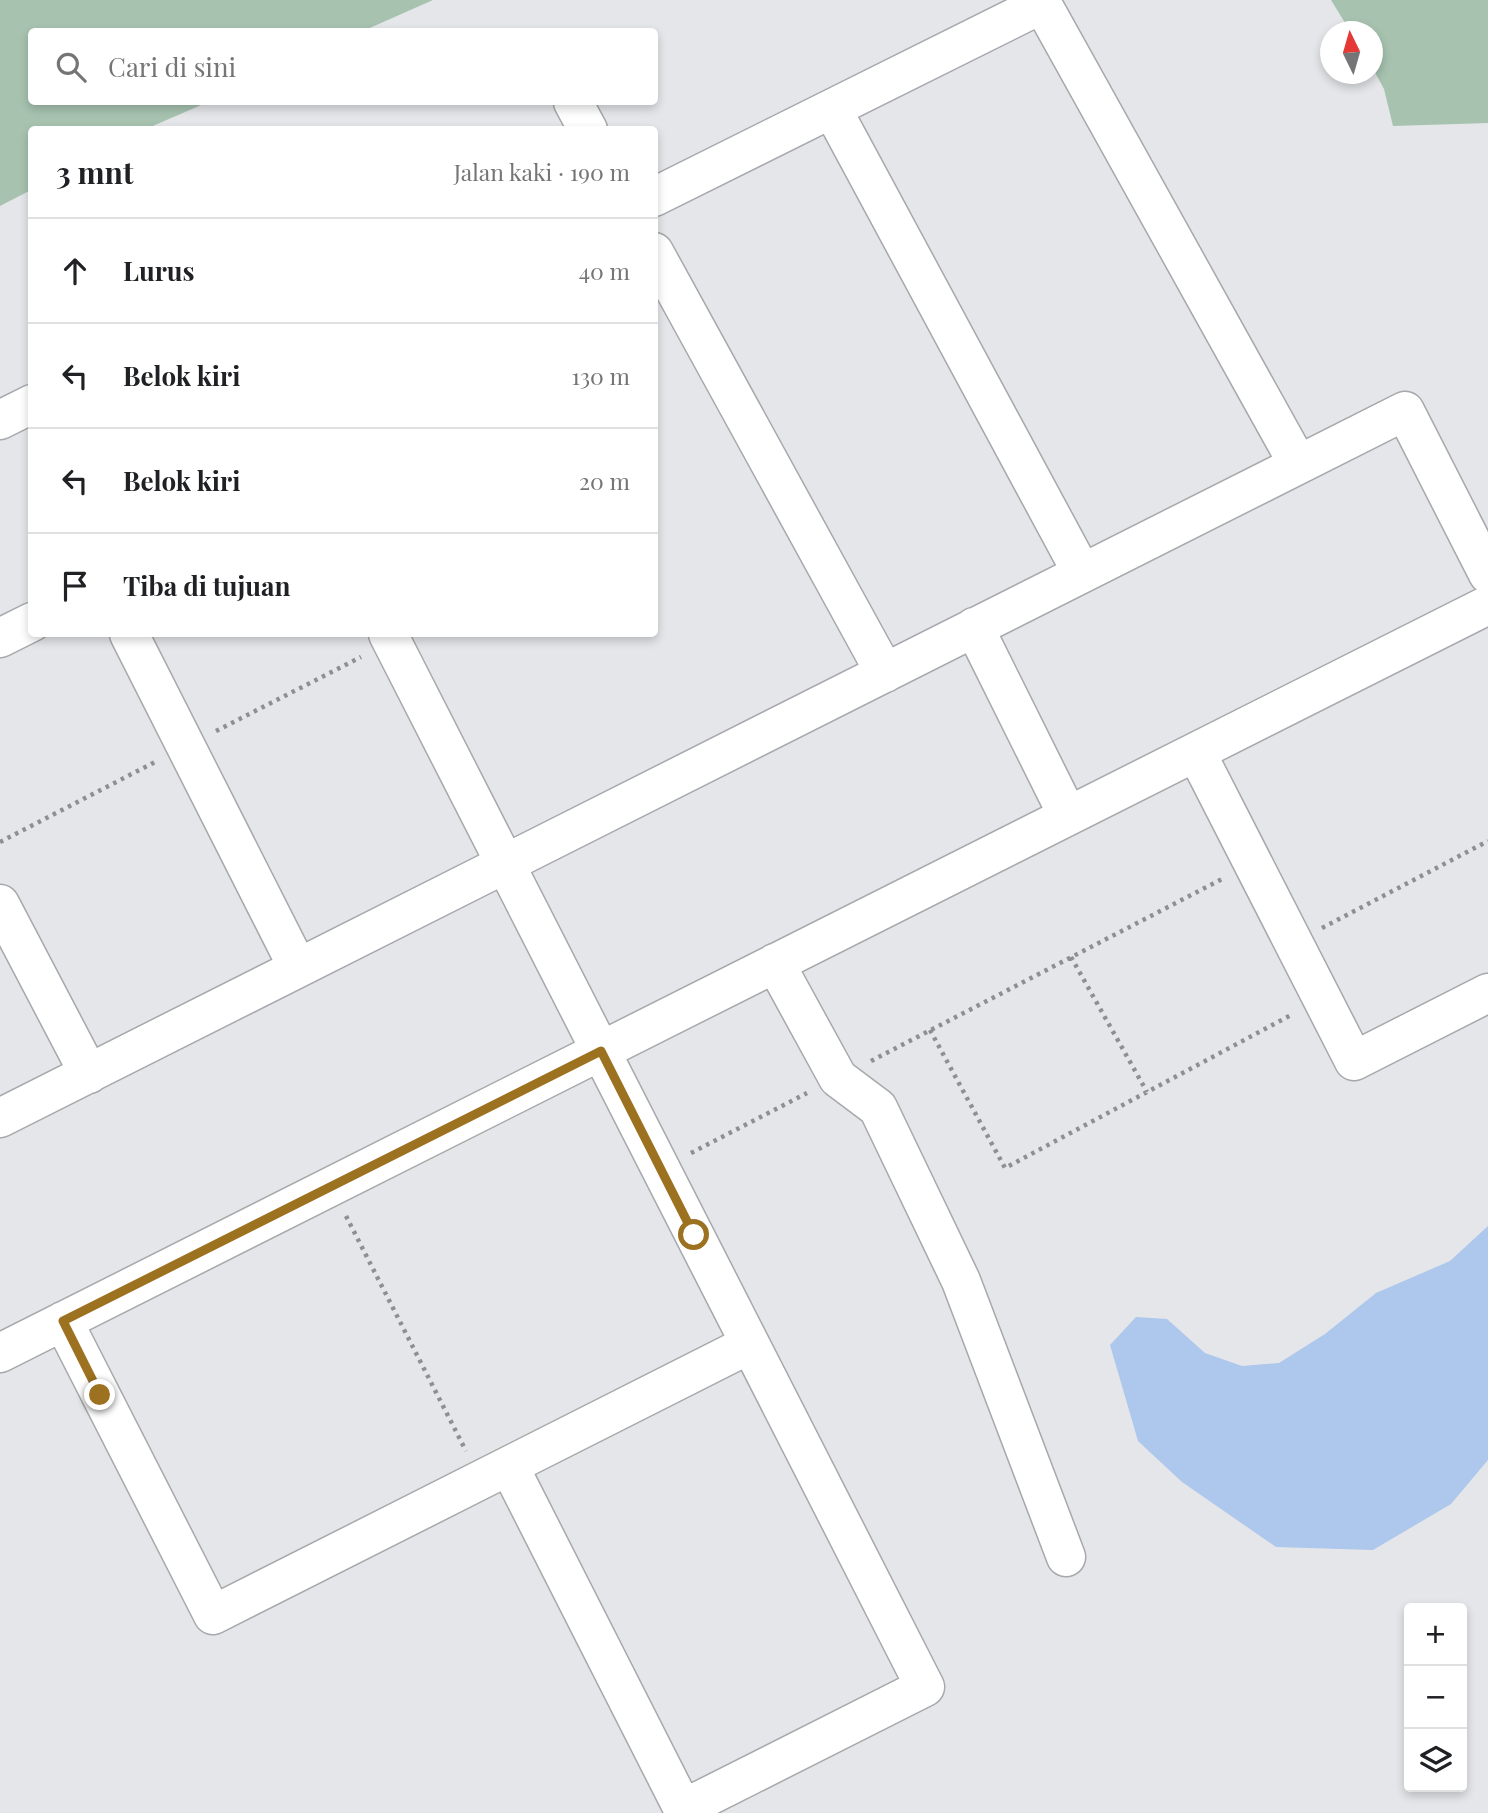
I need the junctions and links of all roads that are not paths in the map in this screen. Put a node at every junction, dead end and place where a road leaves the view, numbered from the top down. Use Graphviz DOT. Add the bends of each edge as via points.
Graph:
graph roads {
  1 [pos="1041,2"];
  2 [pos="575,105"];
  3 [pos="832,108"];
  4 [pos="586,126"];
  5 [pos="658,195"];
  6 [pos="658,259"];
  7 [pos="28,406"];
  8 [pos="0,420"];
  9 [pos="1298,464"];
  10 [pos="1082,573"];
  11 [pos="1488,574"];
  12 [pos="1488,605"];
  13 [pos="28,624"];
  14 [pos="974,628"];
  15 [pos="131,637"];
  16 [pos="390,637"];
  17 [pos="0,638"];
  18 [pos="885,673"];
  19 [pos="1196,751"];
  20 [pos="1068,816"];
  21 [pos="506,863"];
  22 [pos="0,904"];
  23 [pos="775,963"];
  24 [pos="298,968"];
  25 [pos="1488,993"];
  26 [pos="601,1051"];
  27 [pos="89,1074"];
  28 [pos="0,1118"];
  29 [pos="63,1321"];
  30 [pos="750,1344"];
  31 [pos="0,1353"];
  32 [pos="495,1473"];
  33 [pos="1066,1557"];
  1 -- 3 [label="street"];
  1 -- 9 [label="street"];
  2 -- 4 [label="street"];
  3 -- 5 [label="street"];
  3 -- 10 [label="street"];
  6 -- 18 [label="street"];
  7 -- 8 [label="street"];
  9 -- 10 [label="street"];
  9 -- 11 [label="street" via="1405,411"];
  10 -- 14 [label="street"];
  12 -- 19 [label="street"];
  13 -- 17 [label="street"];
  14 -- 18 [label="street"];
  14 -- 20 [label="street"];
  15 -- 24 [label="street"];
  16 -- 21 [label="street"];
  18 -- 21 [label="street"];
  19 -- 20 [label="street"];
  19 -- 25 [label="street" via="1354,1061"];
  20 -- 23 [label="street"];
  21 -- 24 [label="street"];
  21 -- 26 [label="street"];
  22 -- 27 [label="street"];
  23 -- 26 [label="street"];
  23 -- 33 [label="street" via="838,1078 878,1108 961,1281"];
  24 -- 27 [label="street"];
  26 -- 29 [label="street"];
  26 -- 30 [label="street"];
  27 -- 28 [label="street"];
  29 -- 31 [label="street"];
  29 -- 32 [label="street" via="213,1615"];
  30 -- 32 [label="street"];
  30 -- 32 [label="street" via="925,1687 708,1797 683,1809"];
}
